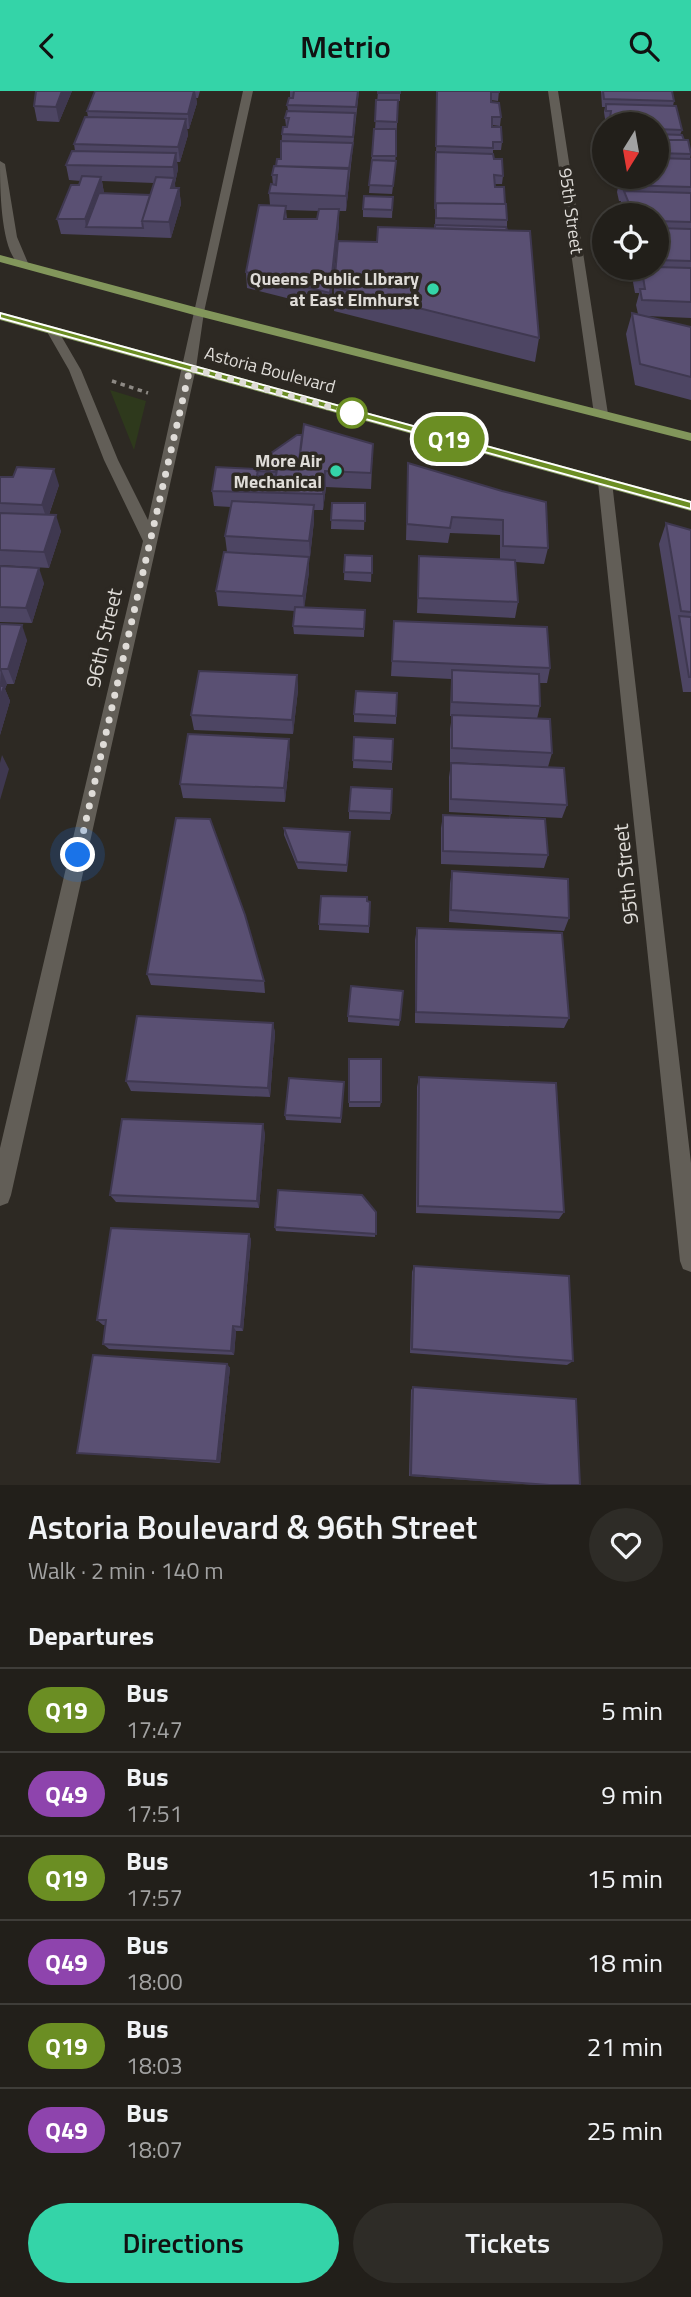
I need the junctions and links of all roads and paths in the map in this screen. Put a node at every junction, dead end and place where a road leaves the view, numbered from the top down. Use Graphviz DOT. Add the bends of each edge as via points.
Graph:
graph roads {
  1 [pos="248,91"];
  2 [pos="554,91"];
  3 [pos="0,164"];
  4 [pos="0,258"];
  5 [pos="22,263"];
  6 [pos="198,311"];
  7 [pos="0,316"];
  8 [pos="52,330"];
  9 [pos="190,368"];
  10 [pos="105,379"];
  11 [pos="148,393"];
  12 [pos="601,414"];
  13 [pos="691,437"];
  14 [pos="605,482"];
  15 [pos="691,506"];
  16 [pos="150,540"];
  17 [pos="3,1170"];
  18 [pos="0,1195"];
  19 [pos="691,1261"];
  1 -- 6 [label="street, 96th Street"];
  2 -- 12 [label="street, 95th Street"];
  3 -- 5 [label="street" via="11,237"];
  4 -- 5 [label="main road, Astoria Boulevard"];
  5 -- 6 [label="main road, Astoria Boulevard"];
  6 -- 9 [label="street, 96th Street"];
  6 -- 12 [label="main road, Astoria Boulevard"];
  7 -- 8 [label="main road, Astoria Boulevard"];
  8 -- 9 [label="main road, Astoria Boulevard"];
  8 -- 16 [label="street" via="75,369 111,460"];
  9 -- 14 [label="main road, Astoria Boulevard"];
  9 -- 16 [label="street, 96th Street"];
  10 -- 11 [label="path"];
  12 -- 13 [label="main road, Astoria Boulevard"];
  14 -- 15 [label="main road, Astoria Boulevard"];
  14 -- 19 [label="street, 95th Street"];
  16 -- 17 [label="street, 96th Street"];
  17 -- 18 [label="street, 96th Street"];
}
